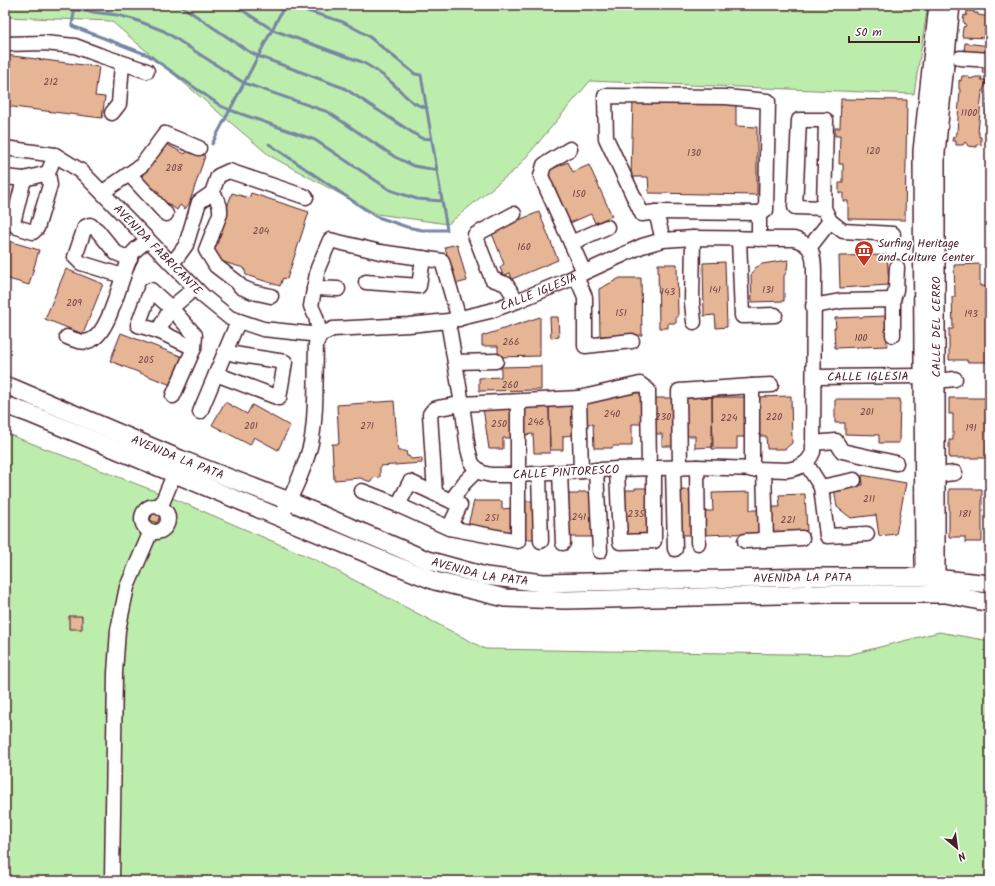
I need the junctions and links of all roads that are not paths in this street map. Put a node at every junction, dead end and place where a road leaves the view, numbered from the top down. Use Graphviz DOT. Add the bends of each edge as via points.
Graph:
graph roads {
  1 [pos="938,5"];
  2 [pos="951,5"];
  3 [pos="5,44"];
  4 [pos="960,58"];
  5 [pos="990,60"];
  6 [pos="122,63"];
  7 [pos="147,71"];
  8 [pos="112,113"];
  9 [pos="5,148"];
  10 [pos="199,148"];
  11 [pos="570,149"];
  12 [pos="55,155"];
  13 [pos="48,173"];
  14 [pos="129,174"];
  15 [pos="5,177"];
  16 [pos="24,179"];
  17 [pos="103,192"];
  18 [pos="212,193"];
  19 [pos="306,197"];
  20 [pos="824,208"];
  21 [pos="656,212"];
  22 [pos="759,213"];
  23 [pos="166,214"];
  24 [pos="514,214"];
  25 [pos="830,221"];
  26 [pos="607,227"];
  27 [pos="893,234"];
  28 [pos="693,238"];
  29 [pos="739,238"];
  30 [pos="759,239"];
  31 [pos="148,240"];
  32 [pos="663,240"];
  33 [pos="571,243"];
  34 [pos="809,248"];
  35 [pos="423,258"];
  36 [pos="130,260"];
  37 [pos="171,263"];
  38 [pos="897,267"];
  39 [pos="580,274"];
  40 [pos="123,276"];
  41 [pos="366,282"];
  42 [pos="195,288"];
  43 [pos="314,288"];
  44 [pos="338,289"];
  45 [pos="271,296"];
  46 [pos="893,300"];
  47 [pos="517,301"];
  48 [pos="813,306"];
  49 [pos="171,308"];
  50 [pos="775,315"];
  51 [pos="453,320"];
  52 [pos="239,321"];
  53 [pos="694,322"];
  54 [pos="158,331"];
  55 [pos="320,335"];
  56 [pos="893,335"];
  57 [pos="67,337"];
  58 [pos="632,341"];
  59 [pos="194,348"];
  60 [pos="226,351"];
  61 [pos="496,361"];
  62 [pos="455,362"];
  63 [pos="216,374"];
  64 [pos="814,378"];
  65 [pos="929,378"];
  66 [pos="954,379"];
  67 [pos="771,385"];
  68 [pos="5,386"];
  69 [pos="752,386"];
  70 [pos="173,396"];
  71 [pos="579,398"];
  72 [pos="518,402"];
  73 [pos="462,404"];
  74 [pos="5,405"];
  75 [pos="200,412"];
  76 [pos="813,443"];
  77 [pos="806,463"];
  78 [pos="896,463"];
  79 [pos="177,467"];
  80 [pos="697,467"];
  81 [pos="651,468"];
  82 [pos="677,468"];
  83 [pos="617,469"];
  84 [pos="477,470"];
  85 [pos="596,470"];
  86 [pos="758,470"];
  87 [pos="580,471"];
  88 [pos="560,473"];
  89 [pos="955,473"];
  90 [pos="540,474"];
  91 [pos="518,475"];
  92 [pos="936,475"];
  93 [pos="854,480"];
  94 [pos="821,487"];
  95 [pos="362,491"];
  96 [pos="435,494"];
  97 [pos="289,501"];
  98 [pos="451,501"];
  99 [pos="398,505"];
  100 [pos="281,518"];
  101 [pos="450,528"];
  102 [pos="867,534"];
  103 [pos="802,538"];
  104 [pos="766,540"];
  105 [pos="542,541"];
  106 [pos="745,541"];
  107 [pos="563,543"];
  108 [pos="698,543"];
  109 [pos="675,549"];
  110 [pos="600,551"];
  111 [pos="930,577"];
  112 [pos="990,584"];
  113 [pos="946,594"];
  114 [pos="990,603"];
  115 [pos="112,881"];
  1 -- 65 [label="main road, CALLE DEL CERRO" via="922,151"];
  2 -- 65 [label="main road, CALLE DEL CERRO" via="936,153"];
  3 -- 6 [label="street" via="44,43 75,46"];
  4 -- 5 [label="street"];
  6 -- 7 [label="street"];
  6 -- 8 [label="street" via="119,104"];
  9 -- 12 [label="street, AVENIDA FABRICANTE"];
  10 -- 14 [label="street" via="165,134 142,165"];
  11 -- 33 [label="street" via="544,165 542,176"];
  12 -- 13 [label="street"];
  12 -- 17 [label="street, AVENIDA FABRICANTE" via="81,171"];
  13 -- 16 [label="street"];
  13 -- 16 [label="street" via="50,185 37,228 33,232 17,227 13,223"];
  14 -- 17 [label="street"];
  14 -- 23 [label="street"];
  15 -- 16 [label="street"];
  17 -- 31 [label="street, AVENIDA FABRICANTE"];
  18 -- 19 [label="street" via="218,176 229,171"];
  18 -- 37 [label="street" via="200,202 186,245"];
  18 -- 45 [label="street" via="218,200 220,214 206,250 210,260 241,287"];
  20 -- 20 [label="street" via="826,120 799,120 796,207"];
  20 -- 25 [label="street"];
  21 -- 22 [label="street"];
  21 -- 22 [label="street" via="642,214 606,138 606,96 726,97 768,101 766,210"];
  21 -- 32 [label="street"];
  22 -- 30 [label="street"];
  24 -- 47 [label="street" via="475,235 492,279 506,284"];
  25 -- 27 [label="street" via="843,231"];
  25 -- 34 [label="street"];
  26 -- 33 [label="street"];
  28 -- 29 [label="street, CALLE IGLESIA"];
  28 -- 32 [label="street, CALLE IGLESIA"];
  28 -- 53 [label="street"];
  29 -- 30 [label="street, CALLE IGLESIA"];
  29 -- 50 [label="street" via="742,316"];
  30 -- 34 [label="street, CALLE IGLESIA" via="794,239"];
  31 -- 36 [label="street" via="133,253"];
  31 -- 37 [label="street, AVENIDA FABRICANTE"];
  32 -- 39 [label="street, CALLE IGLESIA" via="642,246"];
  33 -- 39 [label="street"];
  34 -- 48 [label="street, CALLE IGLESIA" via="814,264"];
  35 -- 41 [label="street" via="419,286"];
  35 -- 43 [label="street" via="380,252 330,240 318,268"];
  35 -- 51 [label="street" via="442,261"];
  36 -- 40 [label="street"];
  36 -- 40 [label="street" via="116,253 97,230 90,225 85,227 75,257 81,263"];
  37 -- 42 [label="street, AVENIDA FABRICANTE"];
  38 -- 46 [label="street"];
  39 -- 47 [label="street, CALLE IGLESIA"];
  39 -- 58 [label="street" via="585,297 585,346"];
  40 -- 57 [label="street" via="100,333 91,340 79,342"];
  42 -- 49 [label="street"];
  42 -- 52 [label="street, AVENIDA FABRICANTE" via="230,318"];
  43 -- 44 [label="street"];
  43 -- 55 [label="street" via="311,306"];
  46 -- 48 [label="street" via="842,301"];
  46 -- 56 [label="street"];
  47 -- 51 [label="street, CALLE IGLESIA"];
  48 -- 64 [label="street, CALLE IGLESIA"];
  49 -- 54 [label="street"];
  49 -- 54 [label="street" via="151,290 138,324"];
  49 -- 59 [label="street" via="195,335"];
  51 -- 55 [label="street, CALLE IGLESIA" via="333,329"];
  51 -- 62 [label="street"];
  52 -- 55 [label="street, AVENIDA FABRICANTE" via="263,329"];
  52 -- 60 [label="street"];
  54 -- 59 [label="street"];
  55 -- 97 [label="street" via="316,344 312,440"];
  59 -- 70 [label="street"];
  60 -- 63 [label="street"];
  60 -- 63 [label="street" via="285,362 279,398"];
  61 -- 62 [label="street"];
  62 -- 73 [label="street"];
  63 -- 75 [label="street"];
  64 -- 65 [label="street, CALLE IGLESIA"];
  64 -- 76 [label="street, CALLE IGLESIA"];
  65 -- 66 [label="street, CALLE IGLESIA"];
  65 -- 92 [label="main road, CALLE DEL CERRO"];
  65 -- 111 [label="main road, CALLE DEL CERRO" via="924,562"];
  67 -- 69 [label="street"];
  68 -- 79 [label="main road, AVENIDA LA PATA"];
  69 -- 82 [label="street" via="679,391"];
  69 -- 86 [label="street"];
  71 -- 72 [label="street"];
  71 -- 81 [label="street" via="640,384 648,390"];
  71 -- 87 [label="street"];
  72 -- 73 [label="street"];
  72 -- 91 [label="street"];
  73 -- 84 [label="street" via="470,456"];
  73 -- 96 [label="street" via="434,409 430,414"];
  74 -- 79 [label="main road, AVENIDA LA PATA"];
  76 -- 77 [label="street, CALLE IGLESIA" via="813,452"];
  76 -- 78 [label="street" via="836,441 842,451"];
  77 -- 86 [label="street, CALLE PINTORESCO" via="797,469"];
  77 -- 94 [label="street"];
  79 -- 97 [label="main road, AVENIDA LA PATA"];
  79 -- 100 [label="main road, AVENIDA LA PATA"];
  79 -- 115 [label="street" via="160,508 150,508 144,513 144,526 151,531 127,587 118,630"];
  80 -- 82 [label="street, CALLE PINTORESCO"];
  80 -- 86 [label="street, CALLE PINTORESCO"];
  80 -- 108 [label="street"];
  81 -- 82 [label="street, CALLE PINTORESCO"];
  81 -- 83 [label="street, CALLE PINTORESCO"];
  81 -- 83 [label="street" via="654,541 620,542"];
  82 -- 109 [label="street"];
  83 -- 85 [label="street, CALLE PINTORESCO"];
  84 -- 91 [label="street, CALLE PINTORESCO" via="491,475"];
  84 -- 98 [label="street"];
  85 -- 87 [label="street, CALLE PINTORESCO"];
  85 -- 110 [label="street"];
  86 -- 104 [label="street"];
  87 -- 88 [label="street, CALLE PINTORESCO"];
  88 -- 90 [label="street, CALLE PINTORESCO"];
  88 -- 107 [label="street"];
  89 -- 92 [label="street"];
  90 -- 91 [label="street, CALLE PINTORESCO"];
  90 -- 105 [label="street"];
  91 -- 101 [label="street" via="518,541"];
  92 -- 111 [label="main road, CALLE DEL CERRO"];
  93 -- 94 [label="street"];
  94 -- 102 [label="street" via="827,536"];
  95 -- 99 [label="street"];
  96 -- 98 [label="street"];
  96 -- 99 [label="street" via="410,482"];
  97 -- 100 [label="street"];
  97 -- 111 [label="main road, AVENIDA LA PATA" via="427,560 485,576 536,582"];
  98 -- 101 [label="street" via="460,505"];
  99 -- 101 [label="street"];
  100 -- 113 [label="main road, AVENIDA LA PATA" via="435,581 505,598 564,600"];
  103 -- 104 [label="street"];
  104 -- 106 [label="street"];
  111 -- 112 [label="main road, AVENIDA LA PATA"];
  111 -- 113 [label="main road"];
  113 -- 114 [label="main road, AVENIDA LA PATA"];
}
